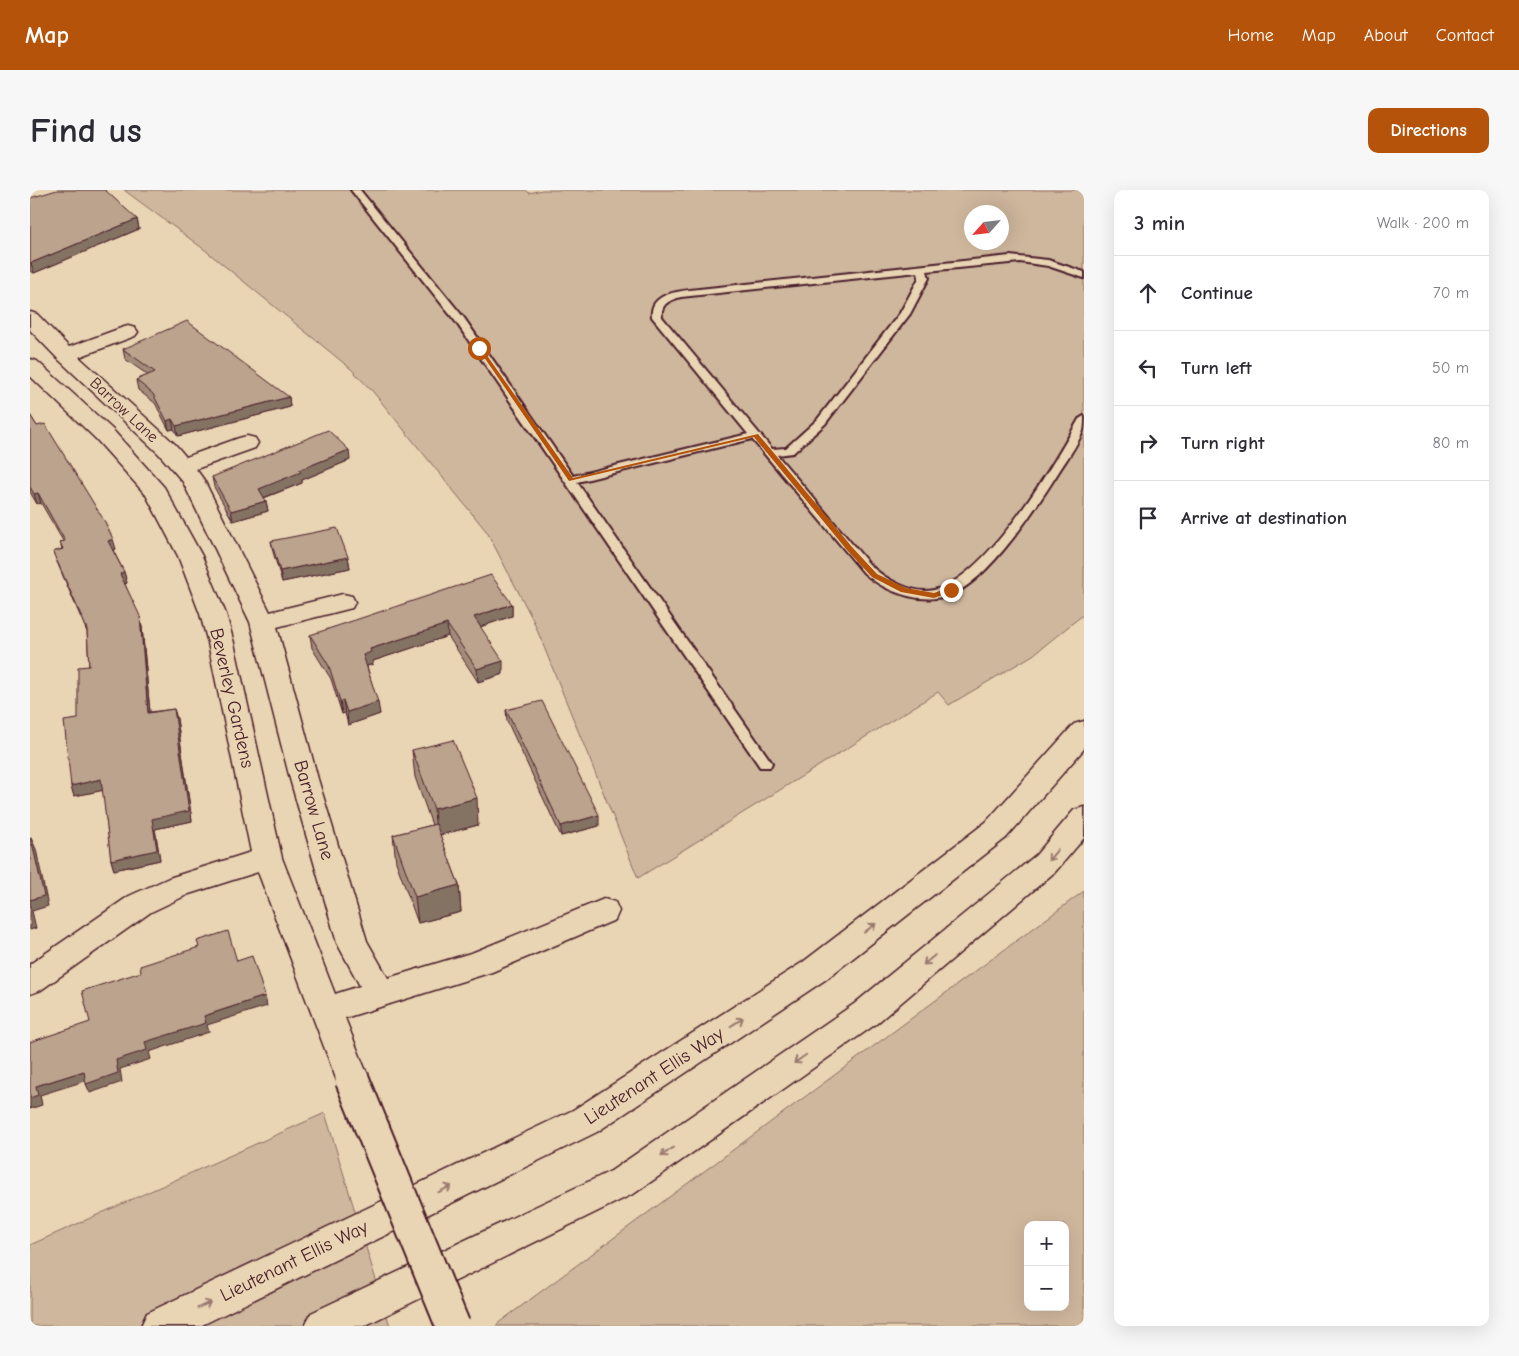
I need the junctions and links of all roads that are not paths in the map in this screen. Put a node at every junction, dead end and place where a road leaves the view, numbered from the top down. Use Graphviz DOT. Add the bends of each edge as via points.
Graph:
graph roads {
  1 [pos="355,190"];
  2 [pos="922,268"];
  3 [pos="1084,275"];
  4 [pos="30,318"];
  5 [pos="128,332"];
  6 [pos="65,355"];
  7 [pos="30,365"];
  8 [pos="1084,419"];
  9 [pos="756,435"];
  10 [pos="247,443"];
  11 [pos="770,452"];
  12 [pos="182,466"];
  13 [pos="572,480"];
  14 [pos="343,602"];
  15 [pos="263,622"];
  16 [pos="1084,731"];
  17 [pos="765,763"];
  18 [pos="1084,818"];
  19 [pos="267,858"];
  20 [pos="604,911"];
  21 [pos="30,981"];
  22 [pos="380,993"];
  23 [pos="325,1012"];
  24 [pos="160,1326"];
  25 [pos="324,1326"];
  26 [pos="452,1326"];
  1 -- 13 [label="lane" via="460,320"];
  2 -- 3 [label="lane" via="1030,259"];
  2 -- 9 [label="lane" via="677,295 658,304 657,317"];
  2 -- 11 [label="lane" via="924,278 905,314 820,422 789,451"];
  4 -- 6 [label="street, Barrow Lane"];
  5 -- 6 [label="street"];
  6 -- 12 [label="street, Barrow Lane"];
  7 -- 19 [label="street, Beverley Gardens" via="104,434 156,492 190,556 221,643"];
  8 -- 11 [label="lane" via="1068,451 1026,514 968,580 934,595 904,590 875,576"];
  9 -- 11 [label="lane"];
  9 -- 13 [label="lane"];
  10 -- 12 [label="street"];
  12 -- 15 [label="street, Barrow Lane" via="193,480"];
  13 -- 17 [label="lane"];
  14 -- 15 [label="street"];
  15 -- 22 [label="street, Barrow Lane" via="352,944"];
  24 -- 16 [label="street, Lieutenant Ellis Way, one-way" via="585,1122 814,971 996,830"];
  18 -- 25 [label="street, one-way" via="1046,863 865,1014 623,1182"];
  19 -- 21 [label="street" via="179,886 140,904"];
  19 -- 23 [label="street, Beverley Gardens"];
  20 -- 22 [label="street" via="481,963"];
  22 -- 23 [label="street"];
  23 -- 26 [label="street, Beverley Gardens, bridge"];
}
